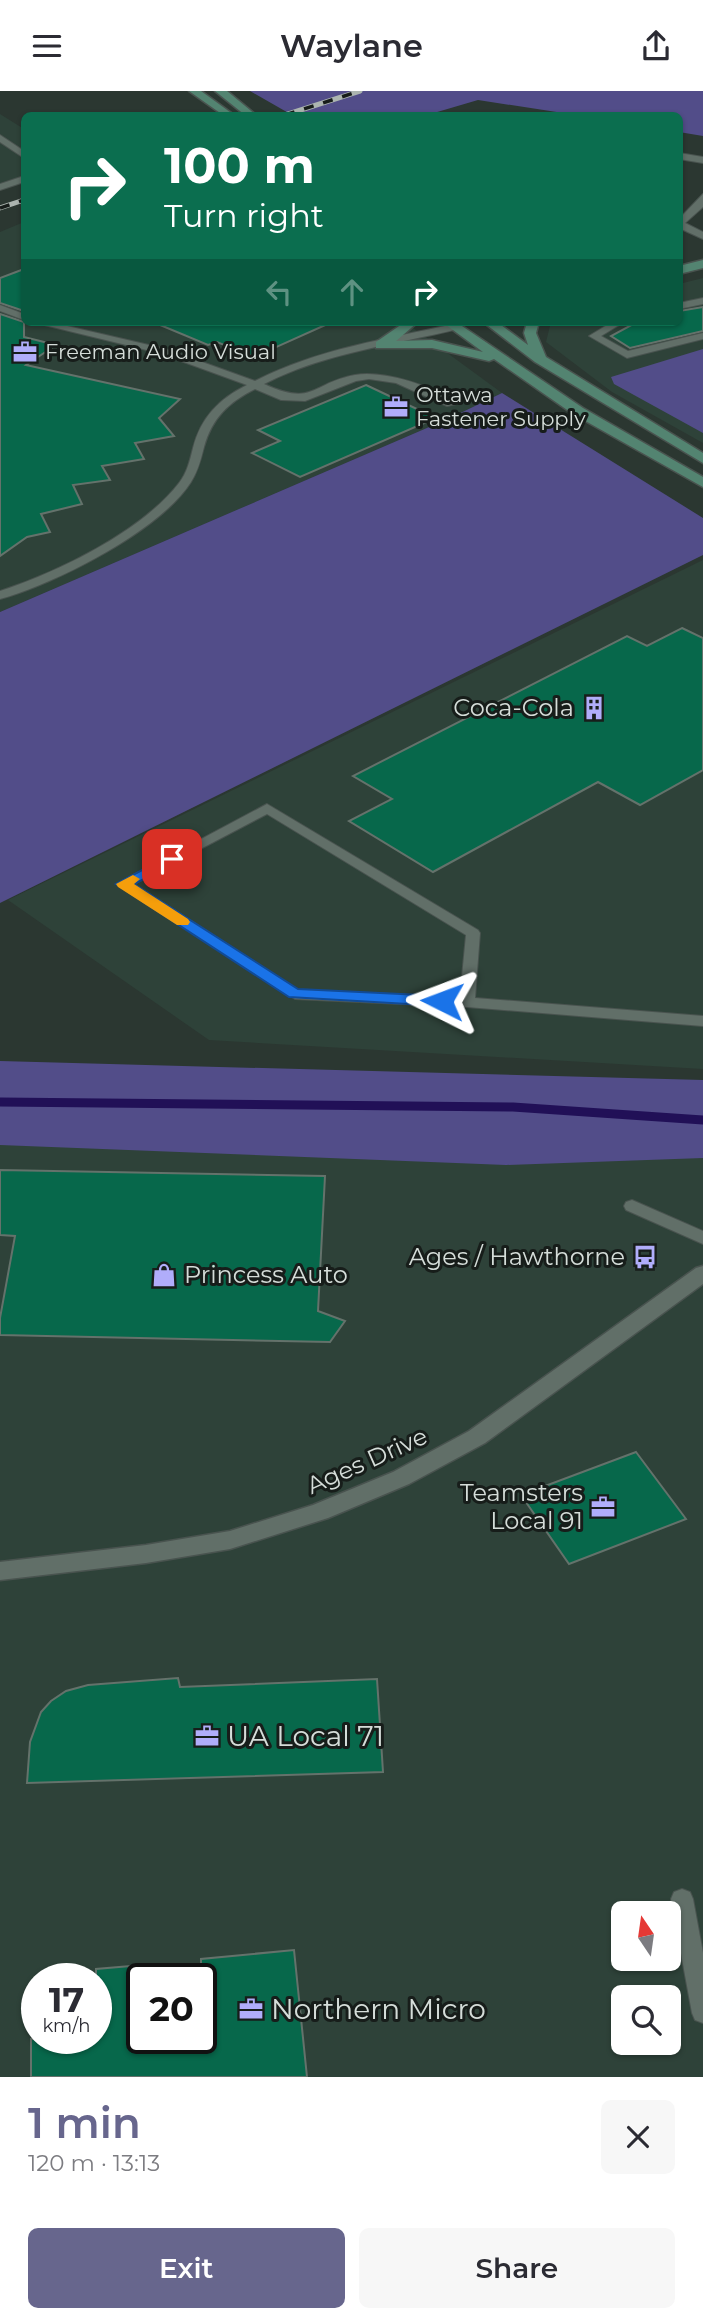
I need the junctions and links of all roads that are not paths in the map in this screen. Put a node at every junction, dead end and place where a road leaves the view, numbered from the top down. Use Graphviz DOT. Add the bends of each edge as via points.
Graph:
graph roads {
  1 [pos="194,91"];
  2 [pos="220,91"];
  3 [pos="224,112"];
  4 [pos="247,112"];
  5 [pos="0,138"];
  6 [pos="21,153"];
  7 [pos="683,157"];
  8 [pos="703,160"];
  9 [pos="21,180"];
  10 [pos="0,187"];
  11 [pos="703,197"];
  12 [pos="683,221"];
  13 [pos="683,226"];
  14 [pos="703,236"];
  15 [pos="703,264"];
  16 [pos="683,269"];
  17 [pos="703,301"];
  18 [pos="683,305"];
  19 [pos="0,308"];
  20 [pos="21,316"];
  21 [pos="54,326"];
  22 [pos="408,326"];
  23 [pos="444,326"];
  24 [pos="454,326"];
  25 [pos="495,326"];
  26 [pos="532,326"];
  27 [pos="613,326"];
  28 [pos="703,337"];
  29 [pos="380,345"];
  30 [pos="540,359"];
  31 [pos="503,361"];
  32 [pos="255,383"];
  33 [pos="451,404"];
  34 [pos="703,459"];
  35 [pos="703,483"];
  36 [pos="0,595"];
  37 [pos="467,1002"];
  38 [pos="703,1021"];
  39 [pos="632,1206"];
  40 [pos="703,1238"];
  41 [pos="703,1273"];
  42 [pos="0,1571"];
  43 [pos="682,1899"];
  44 [pos="703,2013"];
  1 -- 3 [label="main road"];
  2 -- 4 [label="main road"];
  5 -- 6 [label="lane"];
  7 -- 8 [label="lane"];
  9 -- 10 [label="lane"];
  11 -- 12 [label="lane"];
  13 -- 14 [label="lane"];
  15 -- 16 [label="main road"];
  17 -- 18 [label="lane"];
  19 -- 20 [label="lane"];
  21 -- 32 [label="lane" via="162,351"];
  22 -- 29 [label="main road"];
  23 -- 29 [label="lane"];
  24 -- 31 [label="main road"];
  25 -- 30 [label="main road"];
  26 -- 30 [label="main road" via="530,333"];
  27 -- 28 [label="lane" via="594,336 626,355"];
  29 -- 31 [label="main road" via="443,346"];
  29 -- 32 [label="lane" via="320,359"];
  30 -- 34 [label="main road"];
  31 -- 35 [label="main road" via="578,411"];
  32 -- 33 [label="lane" via="285,398 306,398 369,376 398,380"];
  32 -- 36 [label="lane" via="217,409 202,430 186,482 162,509 79,560"];
  37 -- 37 [label="lane" via="295,994 124,884 268,808 472,933"];
  37 -- 38 [label="lane"];
  39 -- 40 [label="lane"];
  41 -- 42 [label="street, Ages Drive" via="477,1437 401,1478 320,1512 230,1540"];
  43 -- 44 [label="lane"];
}
